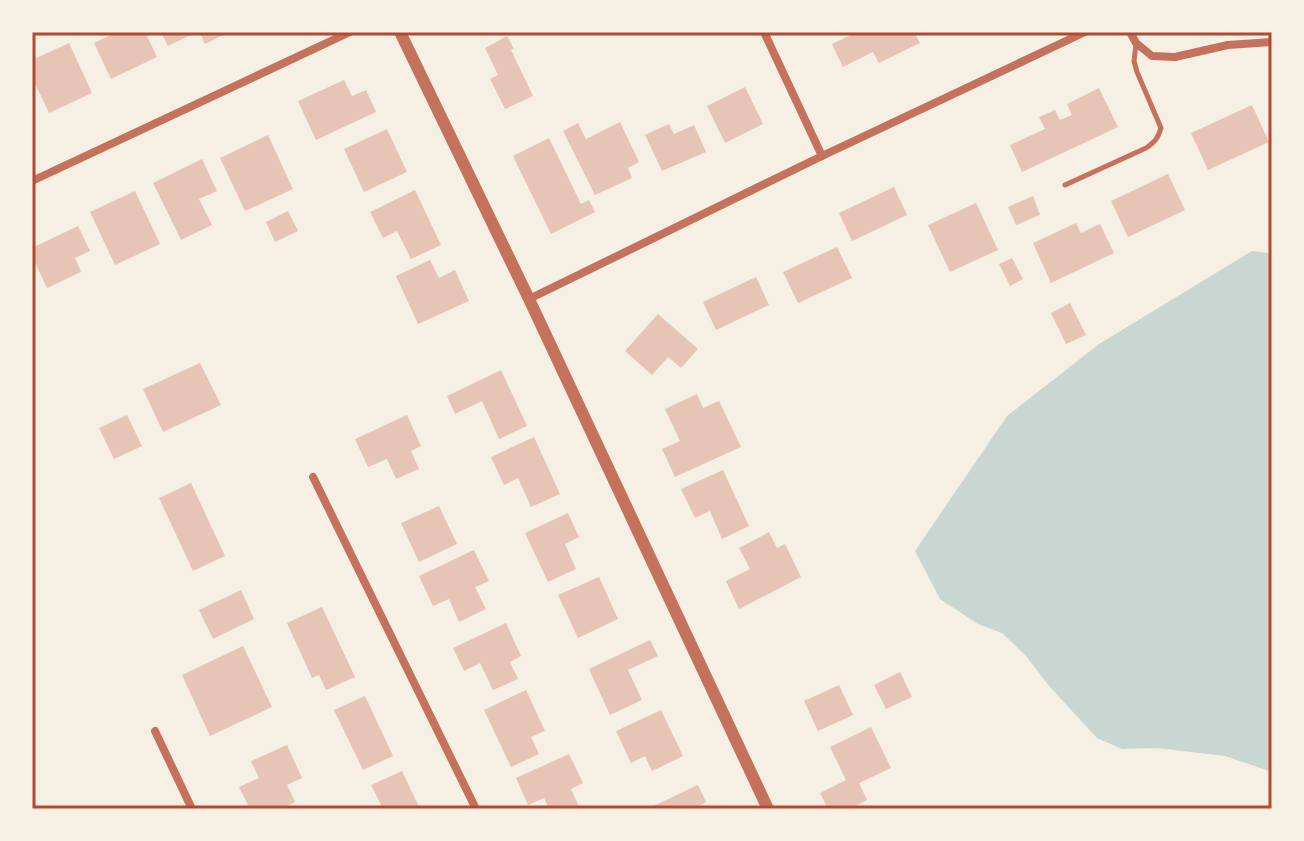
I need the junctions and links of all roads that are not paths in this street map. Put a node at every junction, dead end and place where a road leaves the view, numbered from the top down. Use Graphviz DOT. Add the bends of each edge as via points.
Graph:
graph roads {
  1 [pos="350,32"];
  2 [pos="400,32"];
  3 [pos="764,32"];
  4 [pos="1085,32"];
  5 [pos="1130,32"];
  6 [pos="1272,42"];
  7 [pos="1136,43"];
  8 [pos="822,156"];
  9 [pos="32,181"];
  10 [pos="1065,185"];
  11 [pos="529,299"];
  12 [pos="313,477"];
  13 [pos="155,731"];
  14 [pos="192,809"];
  15 [pos="476,809"];
  16 [pos="768,809"];
  1 -- 9 [label="street"];
  2 -- 11 [label="street"];
  3 -- 8 [label="street"];
  4 -- 8 [label="street"];
  5 -- 7 [label="street"];
  6 -- 7 [label="street" via="1175,57 1152,56"];
  7 -- 10 [label="lane" via="1134,61 1161,128 1159,137"];
  8 -- 11 [label="street"];
  11 -- 16 [label="street"];
  12 -- 15 [label="street"];
  13 -- 14 [label="street"];
}
